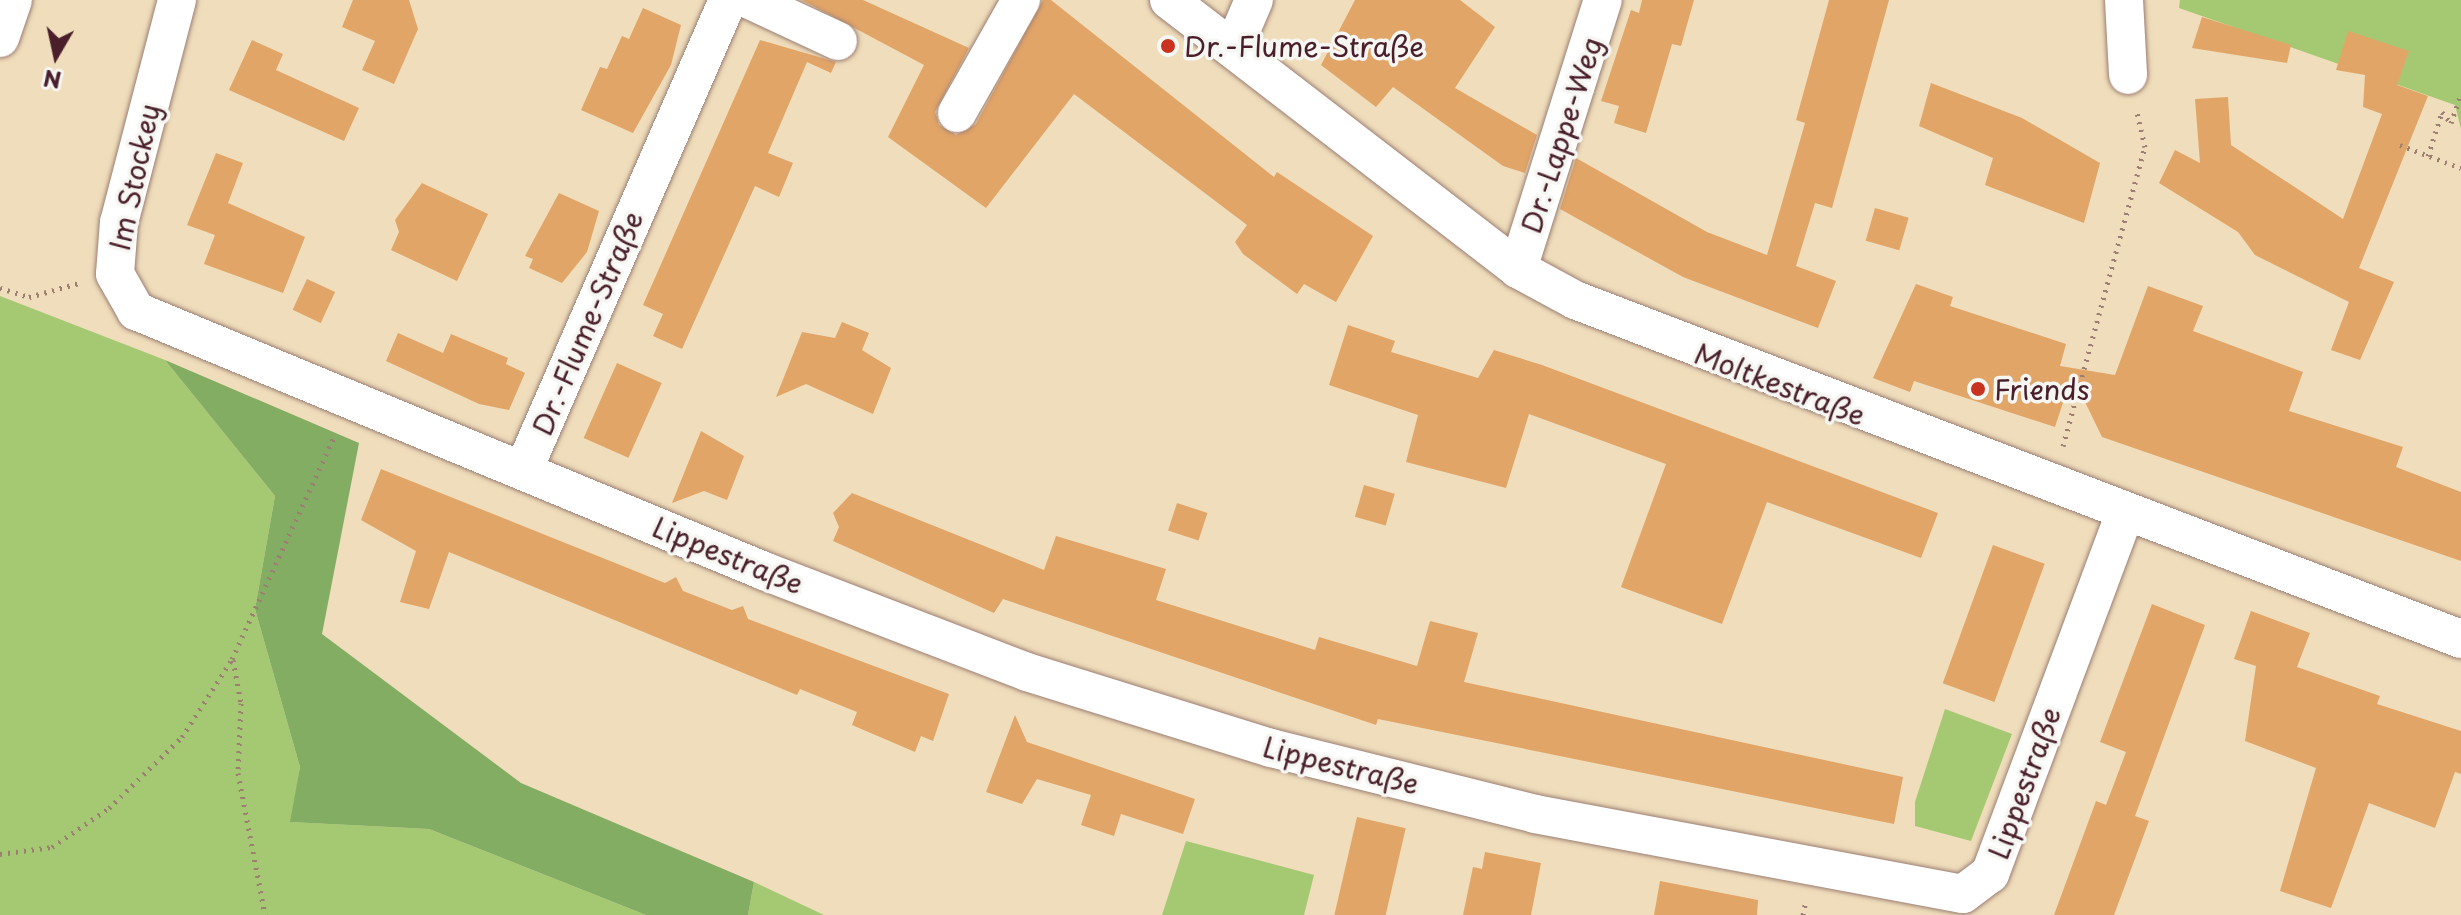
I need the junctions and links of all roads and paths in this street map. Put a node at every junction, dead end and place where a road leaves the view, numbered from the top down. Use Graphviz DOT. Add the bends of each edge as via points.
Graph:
graph roads {
  1 [pos="13,0"];
  2 [pos="177,0"];
  3 [pos="728,0"];
  4 [pos="750,0"];
  5 [pos="1021,0"];
  6 [pos="1169,0"];
  7 [pos="1254,0"];
  8 [pos="1603,0"];
  9 [pos="2124,0"];
  10 [pos="0,38"];
  11 [pos="838,41"];
  12 [pos="1233,49"];
  13 [pos="2128,75"];
  14 [pos="2461,94"];
  15 [pos="957,113"];
  16 [pos="2400,145"];
  17 [pos="2428,156"];
  18 [pos="2461,168"];
  19 [pos="1518,269"];
  20 [pos="115,274"];
  21 [pos="0,288"];
  22 [pos="351,400"];
  23 [pos="523,471"];
  24 [pos="2051,487"];
  25 [pos="2125,513"];
  26 [pos="2461,639"];
  27 [pos="232,659"];
  28 [pos="0,854"];
  29 [pos="265,915"];
  1 -- 10 [label="street"];
  2 -- 20 [label="street, Im Stockey" via="119,222"];
  3 -- 23 [label="street, Dr.-Flume-Straße"];
  4 -- 11 [label="street"];
  5 -- 15 [label="street"];
  6 -- 12 [label="street, Moltkestraße"];
  7 -- 12 [label="street"];
  8 -- 19 [label="street, Dr.-Lappe-Weg"];
  9 -- 13 [label="street"];
  12 -- 19 [label="street, Moltkestraße"];
  13 -- 24 [label="path" via="2145,147"];
  14 -- 17 [label="path" via="2451,123 2442,112"];
  16 -- 17 [label="path"];
  17 -- 18 [label="path"];
  19 -- 24 [label="street, Moltkestraße" via="1653,336"];
  20 -- 21 [label="path" via="29,297"];
  20 -- 22 [label="street, Im Stockey" via="136,311"];
  22 -- 23 [label="street, Lippestraße"];
  22 -- 27 [label="path"];
  23 -- 25 [label="street, Lippestraße" via="1027,672 1271,748 1535,814 1944,894 1980,888 1990,874"];
  24 -- 25 [label="street, Moltkestraße"];
  25 -- 26 [label="street, Moltkestraße"];
  27 -- 28 [label="path" via="182,737 109,808 52,847"];
  27 -- 29 [label="path" via="241,703 238,773"];
}
